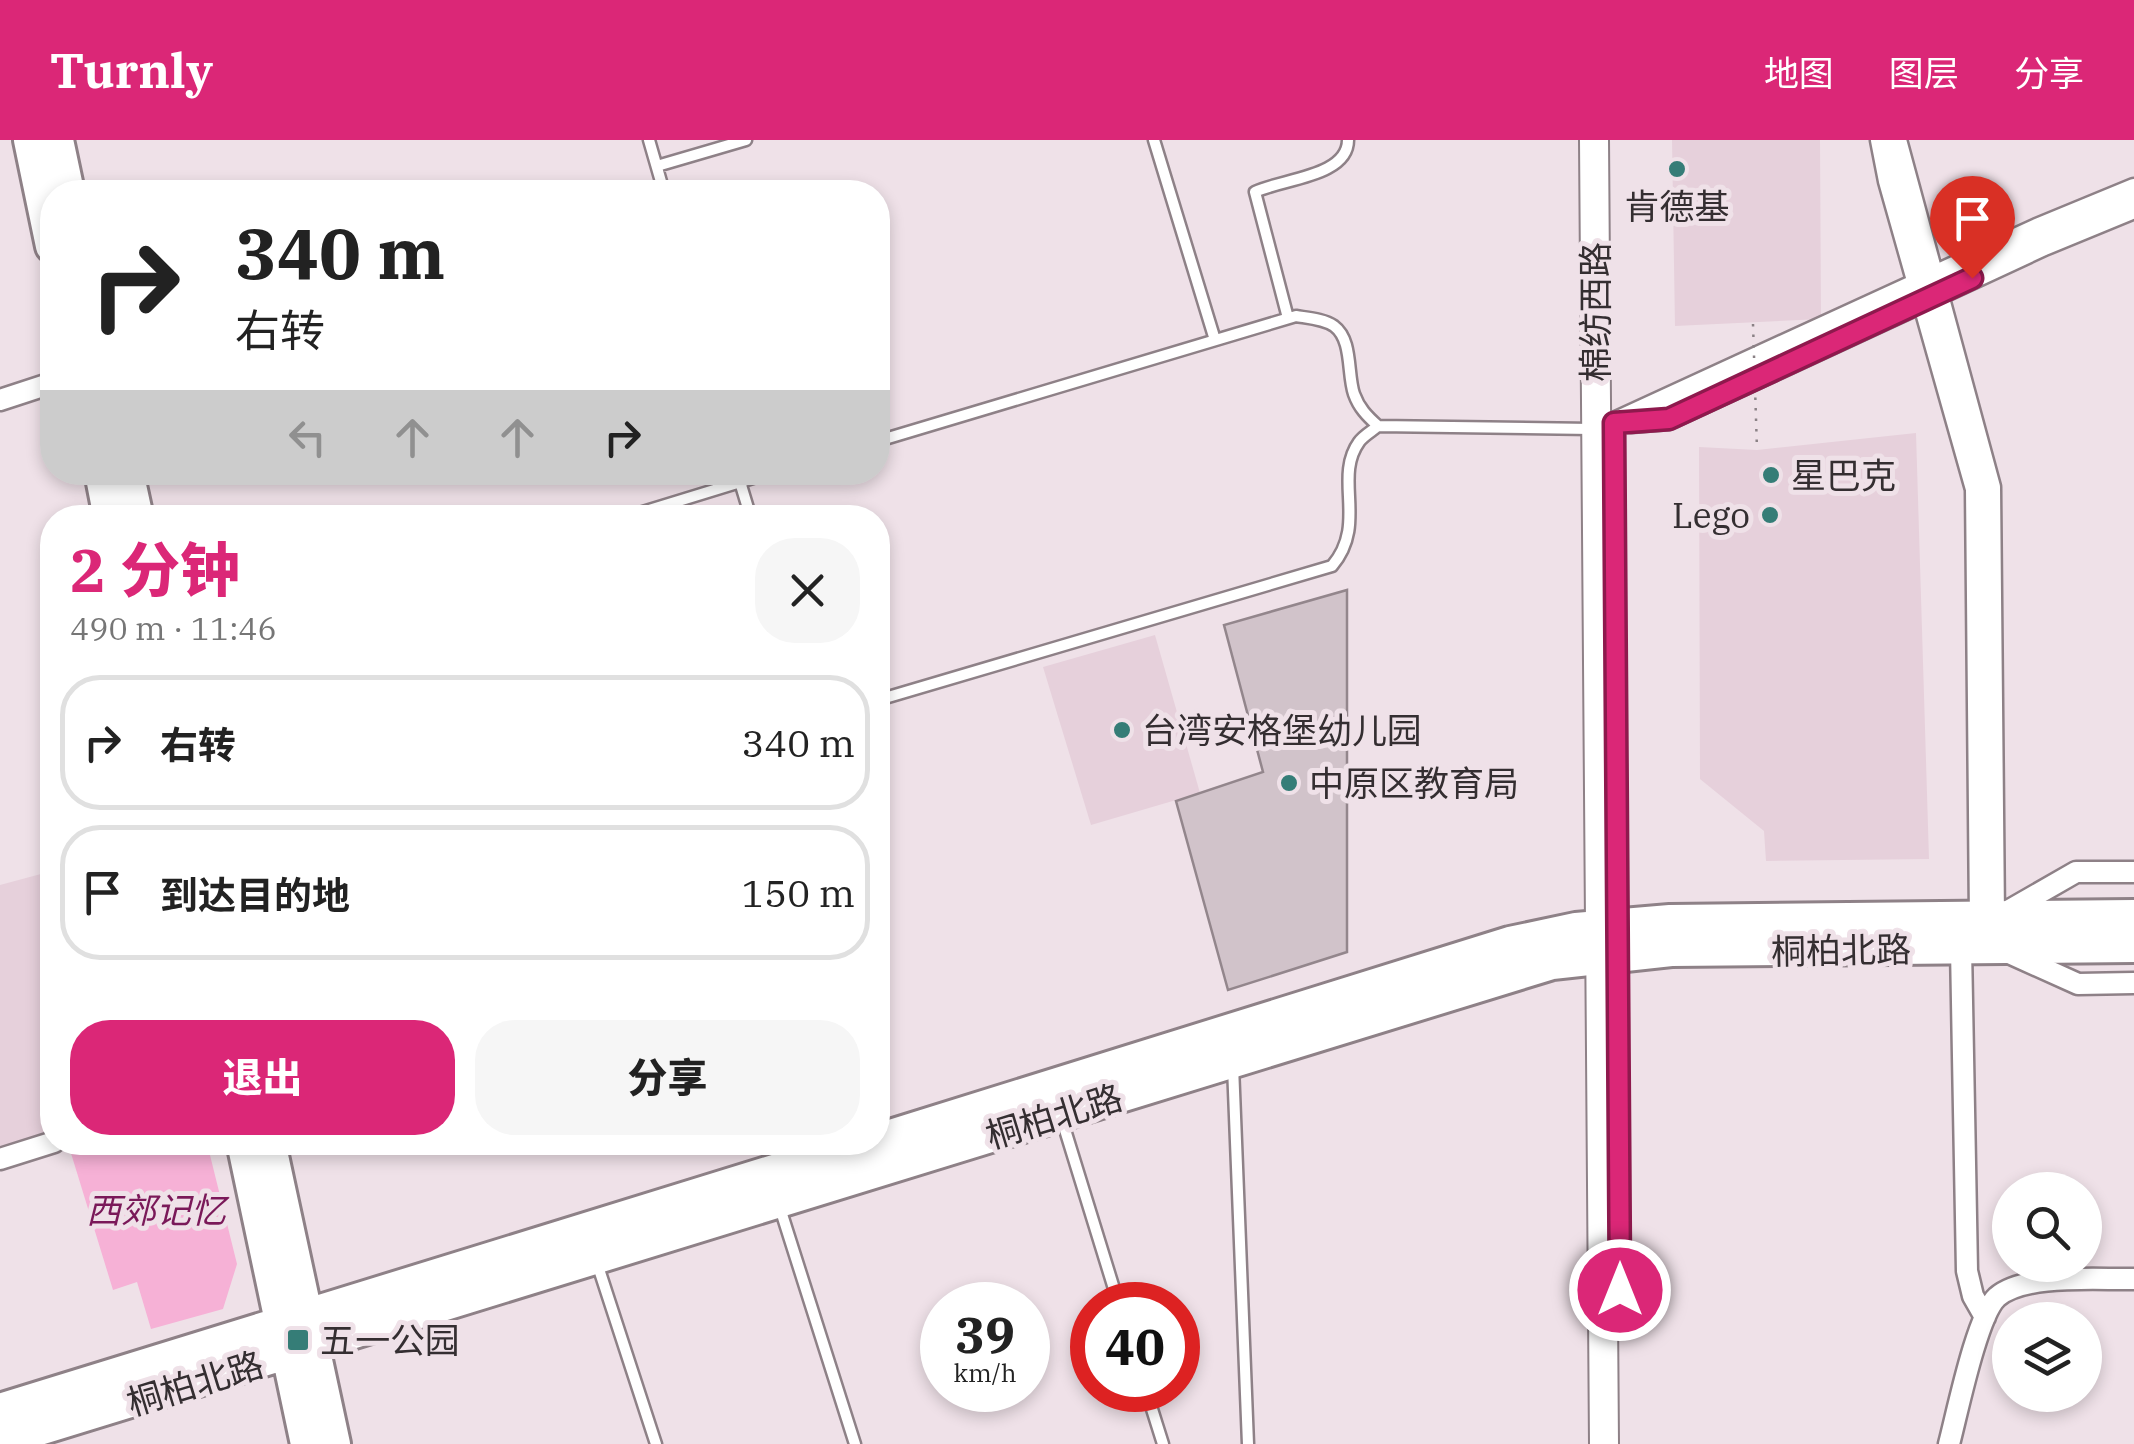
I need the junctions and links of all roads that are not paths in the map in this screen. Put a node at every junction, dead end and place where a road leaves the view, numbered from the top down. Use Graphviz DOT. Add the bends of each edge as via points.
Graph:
graph roads {
  1 [pos="30,140"];
  2 [pos="57,140"];
  3 [pos="649,140"];
  4 [pos="746,140"];
  5 [pos="1154,140"];
  6 [pos="1348,140"];
  7 [pos="1594,140"];
  8 [pos="1612,140"];
  9 [pos="1882,140"];
  10 [pos="1896,140"];
  11 [pos="657,166"];
  12 [pos="65,180"];
  13 [pos="661,180"];
  14 [pos="40,188"];
  15 [pos="2134,189"];
  16 [pos="2134,208"];
  17 [pos="1928,289"];
  18 [pos="1288,318"];
  19 [pos="1215,340"];
  20 [pos="40,387"];
  21 [pos="0,400"];
  22 [pos="1378,426"];
  23 [pos="1605,426"];
  24 [pos="890,437"];
  25 [pos="716,485"];
  26 [pos="659,505"];
  27 [pos="890,696"];
  28 [pos="2134,872"];
  29 [pos="2134,916"];
  30 [pos="1991,929"];
  31 [pos="1609,941"];
  32 [pos="2134,946"];
  33 [pos="1960,948"];
  34 [pos="2134,983"];
  35 [pos="1232,1060"];
  36 [pos="1060,1114"];
  37 [pos="890,1136"];
  38 [pos="40,1147"];
  39 [pos="246,1155"];
  40 [pos="271,1155"];
  41 [pos="830,1155"];
  42 [pos="0,1160"];
  43 [pos="778,1202"];
  44 [pos="596,1259"];
  45 [pos="2134,1279"];
  46 [pos="1112,1282"];
  47 [pos="1985,1316"];
  48 [pos="297,1336"];
  49 [pos="0,1410"];
  50 [pos="1153,1412"];
  51 [pos="0,1441"];
  52 [pos="307,1444"];
  53 [pos="334,1444"];
  54 [pos="656,1444"];
  55 [pos="855,1444"];
  56 [pos="1162,1444"];
  57 [pos="1248,1444"];
  58 [pos="1604,1444"];
  59 [pos="1622,1444"];
  60 [pos="1949,1444"];
  1 -- 14 [label="main road"];
  2 -- 12 [label="main road"];
  3 -- 11 [label="lane"];
  4 -- 11 [label="lane"];
  5 -- 19 [label="lane"];
  6 -- 18 [label="lane" via="1342,161 1254,192"];
  7 -- 23 [label="street, 棉纺西路"];
  8 -- 23 [label="street, 棉纺西路"];
  9 -- 17 [label="street" via="1889,181"];
  10 -- 17 [label="street"];
  11 -- 13 [label="lane"];
  15 -- 17 [label="street" via="2054,221"];
  16 -- 17 [label="street"];
  17 -- 23 [label="street"];
  17 -- 30 [label="street" via="1986,465 1992,510"];
  18 -- 19 [label="lane"];
  18 -- 22 [label="lane" via="1339,330 1354,395"];
  19 -- 24 [label="lane"];
  20 -- 21 [label="street"];
  22 -- 23 [label="lane"];
  22 -- 27 [label="lane" via="1351,458 1348,542 1332,566"];
  23 -- 31 [label="street, 棉纺西路"];
  25 -- 26 [label="lane"];
  28 -- 30 [label="street" via="2076,872"];
  29 -- 30 [label="main road, 桐柏北路"];
  30 -- 31 [label="main road, 桐柏北路" via="1670,921"];
  30 -- 32 [label="main road, 桐柏北路"];
  30 -- 33 [label="main road, 桐柏北路"];
  30 -- 34 [label="street" via="2078,984"];
  31 -- 33 [label="main road, 桐柏北路" via="1671,950"];
  31 -- 35 [label="main road, 桐柏北路"];
  31 -- 37 [label="main road, 桐柏北路" via="1510,943"];
  31 -- 58 [label="street, 棉纺西路"];
  31 -- 59 [label="street, 棉纺西路"];
  33 -- 47 [label="street" via="1966,1271"];
  35 -- 36 [label="main road, 桐柏北路"];
  35 -- 57 [label="lane"];
  36 -- 43 [label="main road, 桐柏北路"];
  36 -- 46 [label="lane"];
  38 -- 42 [label="street"];
  39 -- 48 [label="main road"];
  40 -- 48 [label="main road"];
  41 -- 48 [label="main road, 桐柏北路"];
  43 -- 44 [label="main road, 桐柏北路"];
  43 -- 55 [label="lane"];
  44 -- 48 [label="main road, 桐柏北路"];
  44 -- 54 [label="lane"];
  45 -- 47 [label="street" via="2027,1284 1998,1296"];
  47 -- 60 [label="street"];
  48 -- 49 [label="main road, 桐柏北路"];
  48 -- 51 [label="main road, 桐柏北路"];
  48 -- 52 [label="main road"];
  48 -- 53 [label="main road"];
  50 -- 56 [label="lane"];
}
